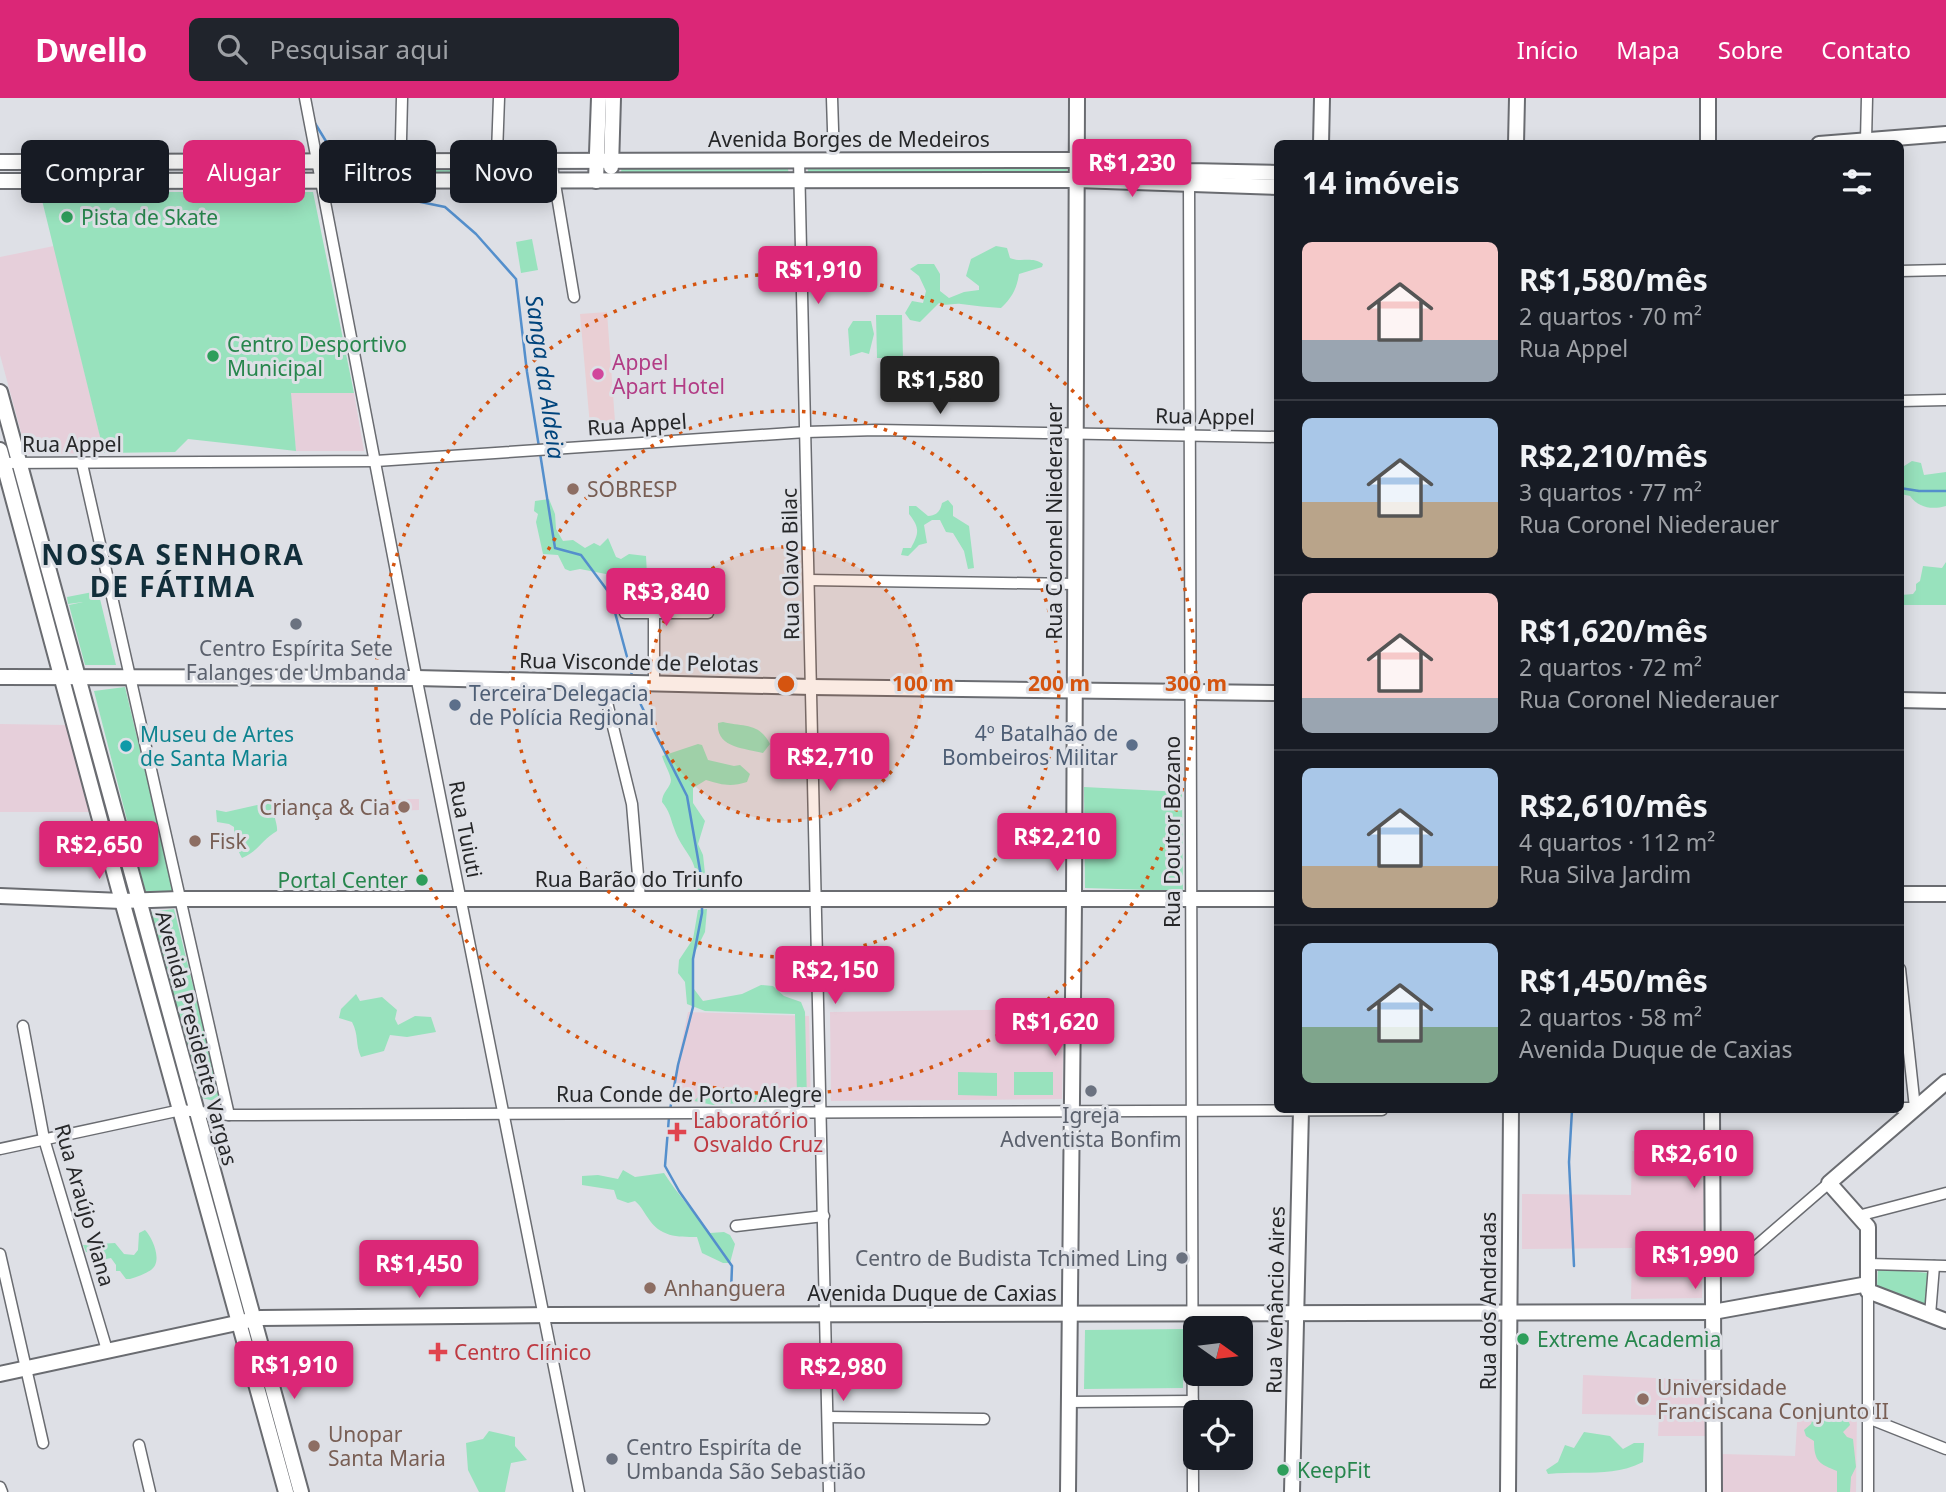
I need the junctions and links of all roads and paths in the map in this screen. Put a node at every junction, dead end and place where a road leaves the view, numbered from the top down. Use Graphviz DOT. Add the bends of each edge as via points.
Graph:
graph roads {
  1 [pos="305,98"];
  2 [pos="402,98"];
  3 [pos="499,98"];
  4 [pos="598,98"];
  5 [pos="613,98"];
  6 [pos="832,98"];
  7 [pos="1077,98"];
  8 [pos="1322,98"];
  9 [pos="1517,98"];
  10 [pos="1708,98"];
  11 [pos="1867,98"];
  12 [pos="1946,134"];
  13 [pos="401,140"];
  14 [pos="497,140"];
  15 [pos="1321,140"];
  16 [pos="1516,140"];
  17 [pos="1708,140"];
  18 [pos="1866,140"];
  19 [pos="557,160"];
  20 [pos="604,160"];
  21 [pos="799,160"];
  22 [pos="834,160"];
  23 [pos="1077,160"];
  24 [pos="183,161"];
  25 [pos="0,162"];
  26 [pos="305,169"];
  27 [pos="319,171"];
  28 [pos="305,173"];
  29 [pos="1274,173"];
  30 [pos="1189,178"];
  31 [pos="1077,180"];
  32 [pos="0,181"];
  33 [pos="183,181"];
  34 [pos="557,181"];
  35 [pos="603,181"];
  36 [pos="799,181"];
  37 [pos="1274,187"];
  38 [pos="557,193"];
  39 [pos="325,203"];
  40 [pos="1946,270"];
  41 [pos="1904,271"];
  42 [pos="574,297"];
  43 [pos="0,392"];
  44 [pos="1946,400"];
  45 [pos="1904,401"];
  46 [pos="806,432"];
  47 [pos="1075,434"];
  48 [pos="1190,435"];
  49 [pos="1274,437"];
  50 [pos="1,459"];
  51 [pos="376,461"];
  52 [pos="20,463"];
  53 [pos="82,464"];
  54 [pos="809,580"];
  55 [pos="1074,584"];
  56 [pos="625,613"];
  57 [pos="654,613"];
  58 [pos="708,613"];
  59 [pos="0,677"];
  60 [pos="78,677"];
  61 [pos="128,677"];
  62 [pos="62,678"];
  63 [pos="416,678"];
  64 [pos="602,682"];
  65 [pos="654,683"];
  66 [pos="812,687"];
  67 [pos="1074,690"];
  68 [pos="1190,692"];
  69 [pos="1274,693"];
  70 [pos="1904,700"];
  71 [pos="1946,701"];
  72 [pos="1904,894"];
  73 [pos="1946,894"];
  74 [pos="0,896"];
  75 [pos="179,899"];
  76 [pos="460,899"];
  77 [pos="138,900"];
  78 [pos="640,900"];
  79 [pos="817,900"];
  80 [pos="1192,900"];
  81 [pos="1274,900"];
  82 [pos="122,901"];
  83 [pos="1074,901"];
  84 [pos="23,1026"];
  85 [pos="1904,1038"];
  86 [pos="1946,1082"];
  87 [pos="1908,1108"];
  88 [pos="1274,1110"];
  89 [pos="189,1111"];
  90 [pos="1072,1111"];
  91 [pos="1193,1111"];
  92 [pos="822,1112"];
  93 [pos="1301,1113"];
  94 [pos="1511,1113"];
  95 [pos="1712,1113"];
  96 [pos="1903,1113"];
  97 [pos="504,1114"];
  98 [pos="229,1115"];
  99 [pos="44,1139"];
  100 [pos="0,1149"];
  101 [pos="1829,1183"];
  102 [pos="1946,1193"];
  103 [pos="824,1216"];
  104 [pos="1858,1216"];
  105 [pos="736,1226"];
  106 [pos="0,1254"];
  107 [pos="1868,1264"];
  108 [pos="1934,1266"];
  109 [pos="1946,1266"];
  110 [pos="1712,1271"];
  111 [pos="1868,1287"];
  112 [pos="1509,1311"];
  113 [pos="1713,1312"];
  114 [pos="1069,1313"];
  115 [pos="1295,1313"];
  116 [pos="826,1314"];
  117 [pos="1193,1314"];
  118 [pos="544,1315"];
  119 [pos="1930,1315"];
  120 [pos="247,1320"];
  121 [pos="1946,1321"];
  122 [pos="107,1350"];
  123 [pos="26,1368"];
  124 [pos="0,1374"];
  125 [pos="1193,1400"];
  126 [pos="1183,1401"];
  127 [pos="1068,1402"];
  128 [pos="828,1417"];
  129 [pos="1868,1418"];
  130 [pos="984,1419"];
  131 [pos="43,1443"];
  132 [pos="139,1445"];
  133 [pos="1946,1449"];
  134 [pos="1193,1470"];
  135 [pos="0,1487"];
  136 [pos="2,1492"];
  137 [pos="150,1492"];
  138 [pos="286,1492"];
  139 [pos="301,1492"];
  140 [pos="579,1492"];
  141 [pos="829,1492"];
  142 [pos="1068,1492"];
  143 [pos="1193,1492"];
  144 [pos="1292,1492"];
  145 [pos="1508,1492"];
  146 [pos="1714,1492"];
  147 [pos="1868,1492"];
  1 -- 27 [label="street, Rua Tuiuti"];
  2 -- 13 [label="street"];
  3 -- 14 [label="street"];
  4 -- 20 [label="street"];
  5 -- 20 [label="street"];
  6 -- 22 [label="street"];
  7 -- 23 [label="street"];
  8 -- 15 [label="street"];
  9 -- 16 [label="street"];
  10 -- 17 [label="street"];
  11 -- 18 [label="street"];
  12 -- 18 [label="street"];
  19 -- 20 [label="street, Avenida Borges de Medeiros"];
  20 -- 21 [label="street, Avenida Borges de Medeiros"];
  20 -- 35 [label="street"];
  21 -- 22 [label="street, Avenida Borges de Medeiros"];
  21 -- 36 [label="street, Rua Olavo Bilac"];
  22 -- 23 [label="street, Avenida Borges de Medeiros"];
  23 -- 30 [label="street, Avenida Borges de Medeiros"];
  23 -- 31 [label="street, Rua Coronel Niederauer"];
  24 -- 25 [label="street, Avenida Borges de Medeiros"];
  26 -- 27 [label="street, Avenida Borges de Medeiros"];
  27 -- 28 [label="street, Avenida Borges de Medeiros"];
  29 -- 30 [label="street, Avenida Borges de Medeiros"];
  30 -- 31 [label="street, Avenida Borges de Medeiros"];
  30 -- 37 [label="street, Avenida Borges de Medeiros"];
  30 -- 48 [label="street, Rua Doutor Bozano"];
  31 -- 36 [label="street, Avenida Borges de Medeiros"];
  31 -- 47 [label="street, Rua Coronel Niederauer"];
  32 -- 33 [label="street, Avenida Borges de Medeiros"];
  34 -- 35 [label="street, Avenida Borges de Medeiros"];
  35 -- 36 [label="street, Avenida Borges de Medeiros"];
  36 -- 46 [label="street, Rua Olavo Bilac"];
  38 -- 42 [label="street"];
  39 -- 51 [label="street, Rua Tuiuti"];
  40 -- 41 [label="street"];
  43 -- 52 [label="street, Avenida Presidente Vargas"];
  44 -- 45 [label="street"];
  46 -- 47 [label="street, Rua Appel"];
  46 -- 51 [label="street, Rua Appel"];
  46 -- 54 [label="street, Rua Olavo Bilac"];
  47 -- 48 [label="street, Rua Appel"];
  47 -- 55 [label="street, Rua Coronel Niederauer"];
  48 -- 49 [label="street, Rua Appel"];
  48 -- 68 [label="street, Rua Doutor Bozano"];
  50 -- 52 [label="street, Rua Appel"];
  50 -- 62 [label="street, Avenida Presidente Vargas"];
  51 -- 53 [label="street, Rua Appel"];
  51 -- 63 [label="street, Rua Tuiuti"];
  52 -- 53 [label="street, Rua Appel"];
  52 -- 60 [label="street, Avenida Presidente Vargas"];
  53 -- 61 [label="street"];
  54 -- 55 [label="street"];
  54 -- 66 [label="street, Rua Olavo Bilac"];
  55 -- 67 [label="street, Rua Coronel Niederauer"];
  56 -- 57 [label="street"];
  57 -- 58 [label="street"];
  57 -- 65 [label="street"];
  59 -- 62 [label="street, Rua Visconde de Pelotas"];
  60 -- 61 [label="street, Rua Visconde de Pelotas"];
  60 -- 62 [label="street, Rua Visconde de Pelotas"];
  60 -- 77 [label="street, Avenida Presidente Vargas"];
  61 -- 63 [label="street, Rua Visconde de Pelotas"];
  61 -- 75 [label="street"];
  62 -- 82 [label="street, Avenida Presidente Vargas"];
  63 -- 64 [label="street, Rua Visconde de Pelotas"];
  63 -- 76 [label="street, Rua Tuiuti"];
  64 -- 65 [label="street, Rua Visconde de Pelotas"];
  64 -- 78 [label="street" via="632,804"];
  65 -- 66 [label="street, Rua Visconde de Pelotas"];
  66 -- 67 [label="street, Rua Visconde de Pelotas"];
  66 -- 79 [label="street, Rua Olavo Bilac"];
  67 -- 68 [label="street, Rua Visconde de Pelotas"];
  67 -- 83 [label="street, Rua Coronel Niederauer"];
  68 -- 69 [label="street, Rua Visconde de Pelotas"];
  68 -- 80 [label="street, Rua Doutor Bozano"];
  70 -- 71 [label="street"];
  72 -- 73 [label="street"];
  74 -- 82 [label="street, Rua Barão do Triunfo"];
  75 -- 76 [label="street, Rua Barão do Triunfo"];
  75 -- 77 [label="street, Rua Barão do Triunfo"];
  75 -- 98 [label="street"];
  76 -- 78 [label="street, Rua Barão do Triunfo"];
  76 -- 97 [label="street, Rua Tuiuti"];
  77 -- 82 [label="street, Rua Barão do Triunfo"];
  77 -- 89 [label="street, Avenida Presidente Vargas"];
  78 -- 79 [label="street, Rua Barão do Triunfo"];
  79 -- 83 [label="street, Rua Barão do Triunfo"];
  79 -- 92 [label="street, Rua Olavo Bilac"];
  80 -- 81 [label="street, Rua Barão do Triunfo"];
  80 -- 83 [label="street, Rua Barão do Triunfo"];
  80 -- 91 [label="street, Rua Doutor Bozano"];
  82 -- 89 [label="street, Avenida Presidente Vargas"];
  83 -- 90 [label="street, Rua Coronel Niederauer"];
  84 -- 99 [label="street, Rua Araújo Viana"];
  85 -- 87 [label="street"];
  86 -- 87 [label="street"];
  88 -- 91 [label="street, Rua Conde de Porto Alegre"];
  89 -- 98 [label="street, Rua Conde de Porto Alegre"];
  89 -- 99 [label="street, Rua Conde de Porto Alegre"];
  89 -- 120 [label="street, Avenida Presidente Vargas"];
  90 -- 91 [label="street, Rua Conde de Porto Alegre"];
  90 -- 92 [label="street, Rua Conde de Porto Alegre"];
  90 -- 114 [label="street, Rua Coronel Niederauer"];
  91 -- 117 [label="street, Rua Doutor Bozano"];
  92 -- 97 [label="street, Rua Conde de Porto Alegre"];
  92 -- 103 [label="street, Rua Olavo Bilac"];
  93 -- 115 [label="street, Rua Venâncio Aires"];
  94 -- 112 [label="street, Rua dos Andradas"];
  95 -- 110 [label="street"];
  96 -- 101 [label="street"];
  97 -- 98 [label="street, Rua Conde de Porto Alegre"];
  97 -- 118 [label="street, Rua Tuiuti"];
  99 -- 100 [label="street, Rua Conde de Porto Alegre"];
  99 -- 122 [label="street, Rua Araújo Viana"];
  101 -- 104 [label="street"];
  101 -- 110 [label="street" via="1733,1266"];
  102 -- 104 [label="street"];
  103 -- 105 [label="street"];
  103 -- 116 [label="street, Rua Olavo Bilac"];
  104 -- 107 [label="street" via="1868,1227"];
  106 -- 123 [label="street"];
  107 -- 108 [label="street"];
  107 -- 111 [label="street"];
  108 -- 109 [label="street"];
  108 -- 119 [label="street"];
  110 -- 113 [label="street"];
  111 -- 113 [label="street, Avenida Duque de Caxias"];
  111 -- 119 [label="street"];
  111 -- 129 [label="street"];
  112 -- 113 [label="street, Avenida Duque de Caxias"];
  112 -- 115 [label="street, Avenida Duque de Caxias"];
  112 -- 145 [label="street, Rua dos Andradas"];
  113 -- 146 [label="street"];
  114 -- 116 [label="street, Avenida Duque de Caxias"];
  114 -- 117 [label="street, Avenida Duque de Caxias"];
  114 -- 127 [label="street, Rua Coronel Niederauer"];
  115 -- 117 [label="street, Avenida Duque de Caxias"];
  115 -- 144 [label="street, Rua Venâncio Aires"];
  116 -- 118 [label="street, Avenida Duque de Caxias"];
  116 -- 128 [label="street, Rua Olavo Bilac"];
  117 -- 125 [label="street, Rua Doutor Bozano"];
  118 -- 120 [label="street, Avenida Duque de Caxias"];
  118 -- 140 [label="street, Rua Tuiuti"];
  119 -- 121 [label="street"];
  120 -- 122 [label="street, Avenida Duque de Caxias"];
  120 -- 138 [label="street, Avenida Presidente Vargas"];
  120 -- 139 [label="street, Avenida Presidente Vargas"];
  122 -- 123 [label="street, Avenida Duque de Caxias"];
  123 -- 124 [label="street, Avenida Duque de Caxias"];
  123 -- 131 [label="street"];
  126 -- 127 [label="street"];
  127 -- 142 [label="street, Rua Coronel Niederauer"];
  128 -- 130 [label="street"];
  128 -- 141 [label="street, Rua Olavo Bilac"];
  129 -- 133 [label="street"];
  129 -- 147 [label="street"];
  132 -- 137 [label="street"];
  134 -- 143 [label="street, Rua Doutor Bozano"];
  135 -- 136 [label="street"];
}
